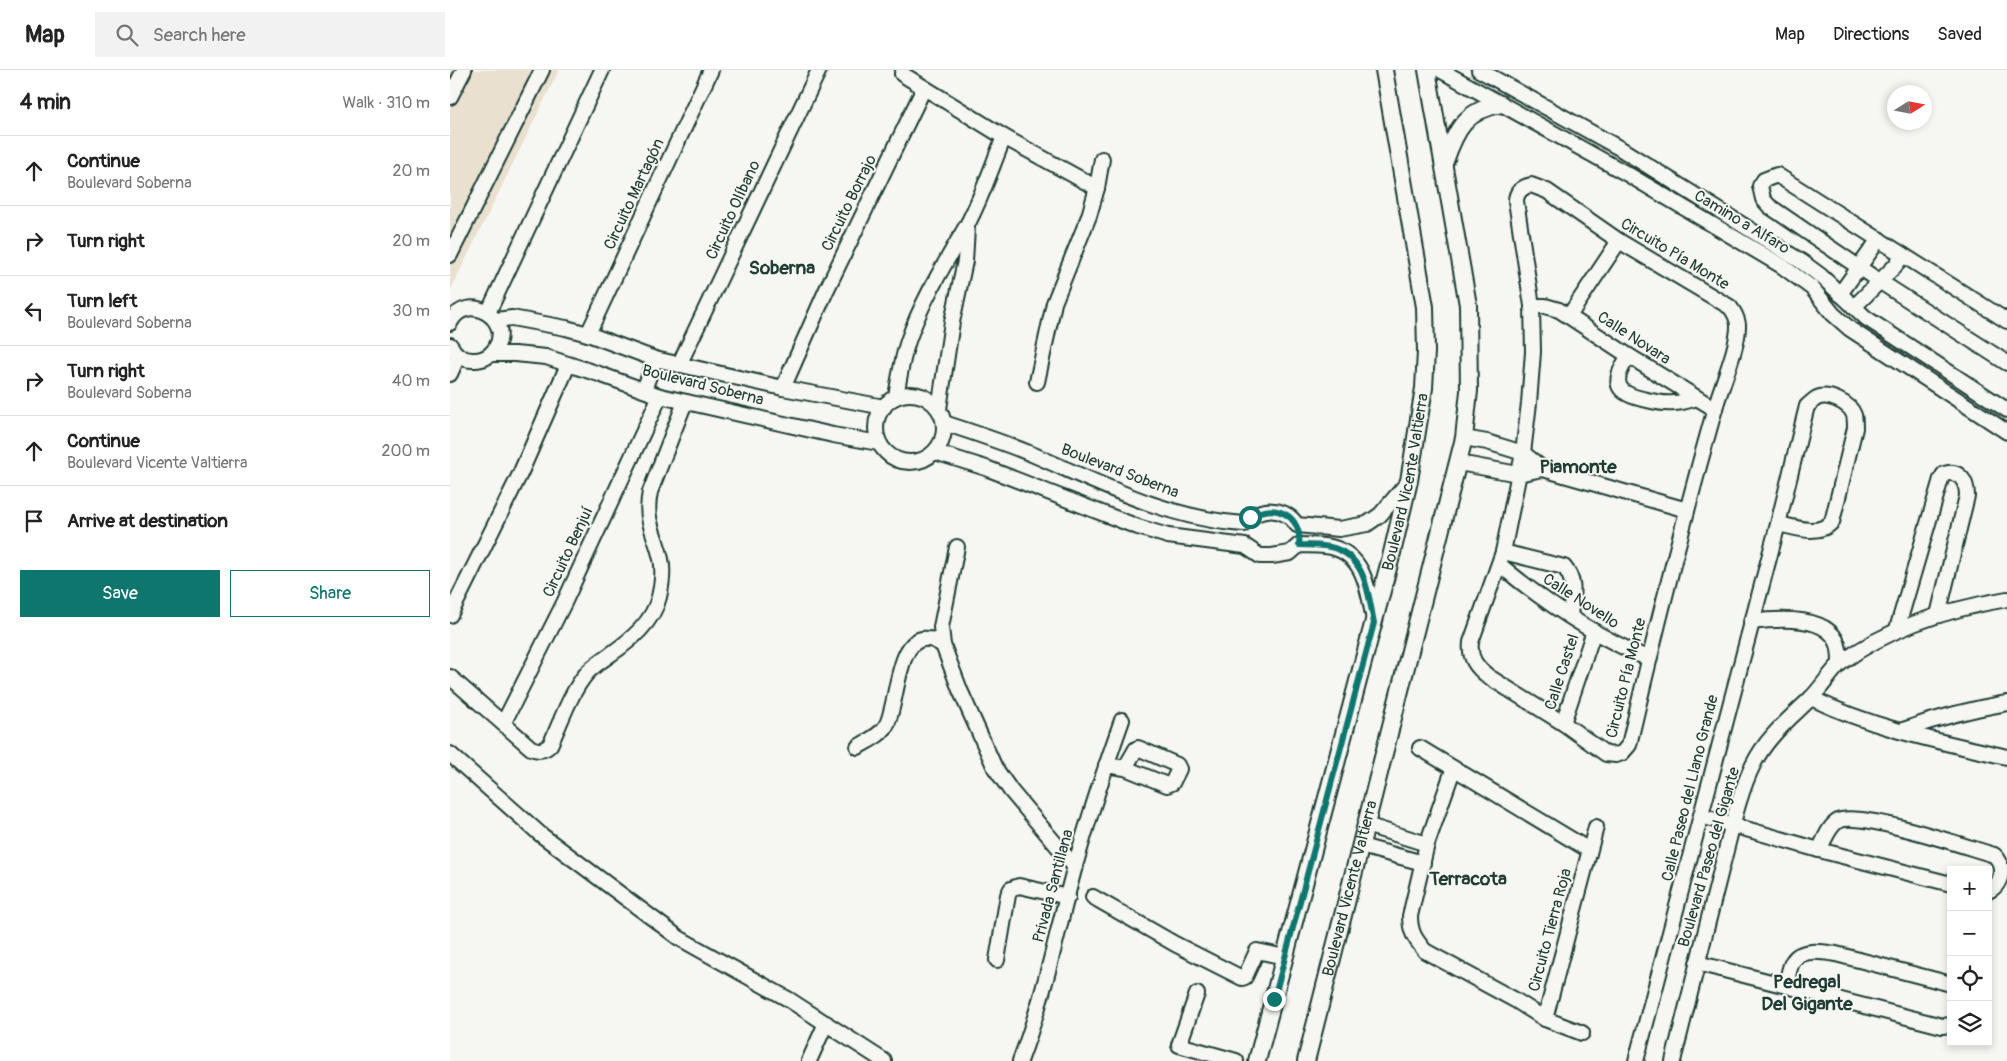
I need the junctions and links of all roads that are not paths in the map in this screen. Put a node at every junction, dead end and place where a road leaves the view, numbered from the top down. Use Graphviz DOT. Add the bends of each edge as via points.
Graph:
graph roads {
  1 [pos="464,70"];
  2 [pos="542,70"];
  3 [pos="602,70"];
  4 [pos="711,70"];
  5 [pos="819,70"];
  6 [pos="1384,70"];
  7 [pos="1398,70"];
  8 [pos="1417,70"];
  9 [pos="1427,70"];
  10 [pos="1440,70"];
  11 [pos="1479,70"];
  12 [pos="902,74"];
  13 [pos="924,88"];
  14 [pos="1389,93"];
  15 [pos="1433,94"];
  16 [pos="450,97"];
  17 [pos="1501,104"];
  18 [pos="1004,136"];
  19 [pos="1102,159"];
  20 [pos="1638,159"];
  21 [pos="1444,164"];
  22 [pos="1629,175"];
  23 [pos="1097,188"];
  24 [pos="968,224"];
  25 [pos="1879,239"];
  26 [pos="1618,241"];
  27 [pos="450,255"];
  28 [pos="1902,255"];
  29 [pos="1860,267"];
  30 [pos="1879,281"];
  31 [pos="1840,294"];
  32 [pos="1532,306"];
  33 [pos="1854,307"];
  34 [pos="492,316"];
  35 [pos="1569,316"];
  36 [pos="2007,321"];
  37 [pos="450,323"];
  38 [pos="588,334"];
  39 [pos="454,350"];
  40 [pos="491,354"];
  41 [pos="1629,356"];
  42 [pos="655,359"];
  43 [pos="2007,363"];
  44 [pos="679,365"];
  45 [pos="568,366"];
  46 [pos="450,374"];
  47 [pos="1037,382"];
  48 [pos="783,388"];
  49 [pos="644,390"];
  50 [pos="660,396"];
  51 [pos="896,397"];
  52 [pos="1697,398"];
  53 [pos="686,402"];
  54 [pos="884,407"];
  55 [pos="939,409"];
  56 [pos="1714,409"];
  57 [pos="2007,410"];
  58 [pos="944,423"];
  59 [pos="2007,432"];
  60 [pos="1464,438"];
  61 [pos="879,443"];
  62 [pos="935,452"];
  63 [pos="1522,453"];
  64 [pos="1459,463"];
  65 [pos="1543,469"];
  66 [pos="1518,474"];
  67 [pos="1409,481"];
  68 [pos="1687,510"];
  69 [pos="1244,524"];
  70 [pos="1778,524"];
  71 [pos="1297,525"];
  72 [pos="1299,545"];
  73 [pos="1245,546"];
  74 [pos="957,547"];
  75 [pos="1501,558"];
  76 [pos="2007,599"];
  77 [pos="450,615"];
  78 [pos="1570,615"];
  79 [pos="1938,615"];
  80 [pos="1751,622"];
  81 [pos="1374,623"];
  82 [pos="1897,629"];
  83 [pos="1594,631"];
  84 [pos="943,645"];
  85 [pos="1649,659"];
  86 [pos="1840,663"];
  87 [pos="450,677"];
  88 [pos="1811,698"];
  89 [pos="2007,703"];
  90 [pos="1122,720"];
  91 [pos="504,722"];
  92 [pos="1563,723"];
  93 [pos="1903,730"];
  94 [pos="858,747"];
  95 [pos="1420,748"];
  96 [pos="450,754"];
  97 [pos="2007,757"];
  98 [pos="1106,765"];
  99 [pos="1125,768"];
  100 [pos="1452,770"];
  101 [pos="1701,816"];
  102 [pos="1366,825"];
  103 [pos="1733,825"];
  104 [pos="1596,827"];
  105 [pos="1427,844"];
  106 [pos="1361,846"];
  107 [pos="1589,850"];
  108 [pos="1819,850"];
  109 [pos="1423,863"];
  110 [pos="1075,867"];
  111 [pos="1947,883"];
  112 [pos="1992,889"];
  113 [pos="1068,897"];
  114 [pos="1093,897"];
  115 [pos="1285,957"];
  116 [pos="997,960"];
  117 [pos="1697,963"];
  118 [pos="1947,983"];
  119 [pos="1786,985"];
  120 [pos="1197,994"];
  121 [pos="1545,1019"];
  122 [pos="826,1023"];
  123 [pos="1947,1025"];
  124 [pos="1582,1033"];
  125 [pos="809,1061"];
  126 [pos="884,1061"];
  127 [pos="1020,1061"];
  128 [pos="1236,1061"];
  129 [pos="1257,1061"];
  130 [pos="1306,1061"];
  131 [pos="1636,1061"];
  132 [pos="1672,1061"];
  1 -- 16 [label="street"];
  2 -- 27 [label="street"];
  3 -- 34 [label="street"];
  4 -- 38 [label="street, Circuito Martagón"];
  5 -- 44 [label="street, Circuito Olíbano"];
  6 -- 14 [label="main road, Boulevard Vicente Valtierra"];
  7 -- 14 [label="main road" via="1392,78"];
  8 -- 15 [label="main road"];
  9 -- 15 [label="main road, Boulevard Vicente Valtierra"];
  10 -- 17 [label="street, Camino a Alfaro"];
  11 -- 20 [label="street, Camino a Alfaro"];
  12 -- 13 [label="street"];
  13 -- 18 [label="street"];
  13 -- 48 [label="street, Circuito Borrajo"];
  14 -- 67 [label="main road, Boulevard Vicente Valtierra" via="1425,306 1424,388"];
  15 -- 21 [label="main road, Boulevard Vicente Valtierra"];
  17 -- 21 [label="main road" via="1486,106 1461,126"];
  17 -- 22 [label="street, Camino a Alfaro"];
  18 -- 23 [label="street"];
  18 -- 24 [label="street"];
  19 -- 23 [label="street"];
  20 -- 22 [label="street"];
  20 -- 31 [label="street, Camino a Alfaro" via="1802,262"];
  21 -- 60 [label="main road, Boulevard Vicente Valtierra" via="1468,305 1469,392"];
  22 -- 59 [label="street, Camino a Alfaro" via="1782,266 1812,288 1850,329"];
  23 -- 47 [label="street" via="1054,303"];
  24 -- 51 [label="street" via="954,245 909,340"];
  24 -- 55 [label="street" via="965,261"];
  25 -- 28 [label="street"];
  25 -- 29 [label="street"];
  25 -- 29 [label="street" via="1777,175 1764,180 1760,192 1769,206"];
  26 -- 32 [label="street, Circuito Pía Monte" via="1547,191 1536,186 1523,188 1516,201"];
  26 -- 35 [label="street"];
  26 -- 56 [label="street, Circuito Pía Monte" via="1733,311 1737,322 1736,337"];
  28 -- 30 [label="street"];
  28 -- 36 [label="street"];
  29 -- 30 [label="street"];
  29 -- 31 [label="street"];
  30 -- 33 [label="street"];
  30 -- 43 [label="street"];
  31 -- 33 [label="street, Camino a Alfaro"];
  32 -- 35 [label="street, Calle Novara" via="1552,307"];
  32 -- 63 [label="street, Circuito Pía Monte" via="1533,352"];
  33 -- 57 [label="street, Camino a Alfaro" via="1883,330"];
  34 -- 37 [label="street, Boulevard Soberna" via="473,308 465,309"];
  34 -- 38 [label="street, Boulevard Soberna"];
  34 -- 40 [label="street" via="500,338"];
  35 -- 41 [label="street, Calle Novara"];
  38 -- 42 [label="street, Boulevard Soberna"];
  39 -- 40 [label="street, Boulevard Soberna" via="466,360 475,361"];
  39 -- 46 [label="street"];
  40 -- 45 [label="street, Boulevard Soberna" via="546,357"];
  41 -- 52 [label="street, Calle Novara"];
  41 -- 52 [label="street" via="1618,380 1626,396 1674,403"];
  42 -- 44 [label="street, Boulevard Soberna"];
  42 -- 49 [label="street"];
  44 -- 48 [label="street, Boulevard Soberna"];
  45 -- 49 [label="street, Boulevard Soberna"];
  45 -- 77 [label="street" via="520,474"];
  48 -- 54 [label="street, Boulevard Soberna"];
  49 -- 50 [label="street, Boulevard Soberna"];
  50 -- 53 [label="street, Boulevard Soberna"];
  50 -- 91 [label="street, Circuito Benjuí" via="564,603"];
  51 -- 54 [label="street"];
  51 -- 55 [label="street" via="920,395"];
  52 -- 56 [label="street, Calle Novara"];
  53 -- 61 [label="street, Boulevard Soberna"];
  53 -- 91 [label="street" via="647,506 663,569 658,600 651,616 626,644 587,672 547,748 531,748"];
  54 -- 61 [label="street" via="876,430"];
  55 -- 58 [label="street"];
  56 -- 68 [label="street, Circuito Pía Monte"];
  58 -- 62 [label="street" via="941,444"];
  58 -- 69 [label="street, Boulevard Soberna" via="1033,455 1144,503 1222,522"];
  60 -- 63 [label="street"];
  60 -- 64 [label="main road, Boulevard Vicente Valtierra"];
  61 -- 62 [label="street" via="886,452 904,462 921,461"];
  62 -- 73 [label="street" via="986,468 1138,527 1176,538"];
  63 -- 65 [label="street"];
  63 -- 66 [label="street, Circuito Pía Monte"];
  64 -- 66 [label="street"];
  64 -- 102 [label="main road, Boulevard Vicente Valtierra"];
  65 -- 66 [label="street"];
  65 -- 68 [label="street"];
  66 -- 75 [label="street, Circuito Pía Monte"];
  67 -- 71 [label="street" via="1380,515 1367,524 1339,529"];
  67 -- 81 [label="main road, Boulevard Vicente Valtierra"];
  68 -- 85 [label="street, Circuito Pía Monte"];
  69 -- 71 [label="street" via="1256,513 1275,511 1293,519"];
  69 -- 73 [label="street"];
  70 -- 70 [label="street, Calle Paseo del Llano Grande" via="1807,406 1816,398 1836,399 1853,413 1855,428 1832,522 1824,528 1811,530"];
  70 -- 80 [label="street, Calle Paseo del Llano Grande"];
  71 -- 72 [label="street"];
  72 -- 73 [label="street" via="1290,553 1272,556 1260,556"];
  72 -- 81 [label="street" via="1343,551 1360,566 1367,584"];
  74 -- 84 [label="street" via="941,626"];
  75 -- 78 [label="street, Calle Novello" via="1524,585"];
  75 -- 78 [label="street" via="1564,567 1573,584"];
  75 -- 92 [label="street, Circuito Pía Monte" via="1471,642 1471,657 1481,671"];
  76 -- 79 [label="street"];
  78 -- 83 [label="street, Calle Novello"];
  79 -- 82 [label="street, Boulevard Paseo del Gigante"];
  79 -- 82 [label="street" via="1967,496 1962,477 1952,472 1944,474 1941,479"];
  80 -- 86 [label="street" via="1788,620 1818,625 1836,640"];
  80 -- 101 [label="street, Calle Paseo del Llano Grande"];
  81 -- 115 [label="main road, Boulevard Vicente Valtierra"];
  82 -- 86 [label="street, Boulevard Paseo del Gigante"];
  83 -- 85 [label="street, Calle Novello" via="1619,647"];
  83 -- 92 [label="street, Calle Castel"];
  84 -- 94 [label="street" via="929,639 918,640 910,646 904,656 890,718 884,728"];
  84 -- 110 [label="street" via="995,768"];
  85 -- 92 [label="street, Circuito Pía Monte" via="1628,745 1622,753 1606,754"];
  86 -- 88 [label="street, Boulevard Paseo del Gigante"];
  87 -- 91 [label="street"];
  88 -- 93 [label="street" via="1842,713"];
  88 -- 103 [label="street, Boulevard Paseo del Gigante" via="1780,726 1757,756"];
  89 -- 93 [label="street"];
  90 -- 98 [label="street, Privada Santillana"];
  93 -- 97 [label="street" via="1926,739"];
  95 -- 100 [label="street"];
  96 -- 122 [label="street" via="540,834 679,938"];
  98 -- 99 [label="street"];
  98 -- 110 [label="street, Privada Santillana"];
  100 -- 105 [label="street, Circuito Tierra Roja"];
  100 -- 107 [label="street"];
  101 -- 103 [label="street"];
  101 -- 131 [label="street, Calle Paseo del Llano Grande"];
  102 -- 105 [label="street"];
  102 -- 106 [label="main road, Boulevard Vicente Valtierra"];
  103 -- 108 [label="street"];
  103 -- 117 [label="street, Boulevard Paseo del Gigante"];
  104 -- 107 [label="street, Circuito Tierra Roja"];
  105 -- 109 [label="street, Circuito Tierra Roja"];
  106 -- 109 [label="street"];
  106 -- 130 [label="main road, Boulevard Vicente Valtierra"];
  107 -- 121 [label="street, Circuito Tierra Roja"];
  108 -- 111 [label="street"];
  108 -- 112 [label="street" via="1839,820 1855,818 1891,826 1994,855 2000,862 2001,875"];
  109 -- 121 [label="street, Circuito Tierra Roja" via="1410,916 1414,939 1425,951"];
  110 -- 113 [label="street, Privada Santillana"];
  113 -- 116 [label="street" via="1019,886 1011,889"];
  113 -- 127 [label="street, Privada Santillana"];
  114 -- 115 [label="street" via="1242,978 1246,977 1257,952"];
  115 -- 129 [label="main road, Boulevard Vicente Valtierra"];
  117 -- 119 [label="street"];
  117 -- 132 [label="street, Boulevard Paseo del Gigante"];
  118 -- 119 [label="street" via="1818,951 1799,955 1793,962"];
  119 -- 123 [label="street"];
  120 -- 128 [label="street" via="1179,1045"];
  121 -- 124 [label="street, Circuito Tierra Roja"];
  122 -- 125 [label="street"];
  122 -- 126 [label="street"];
}
